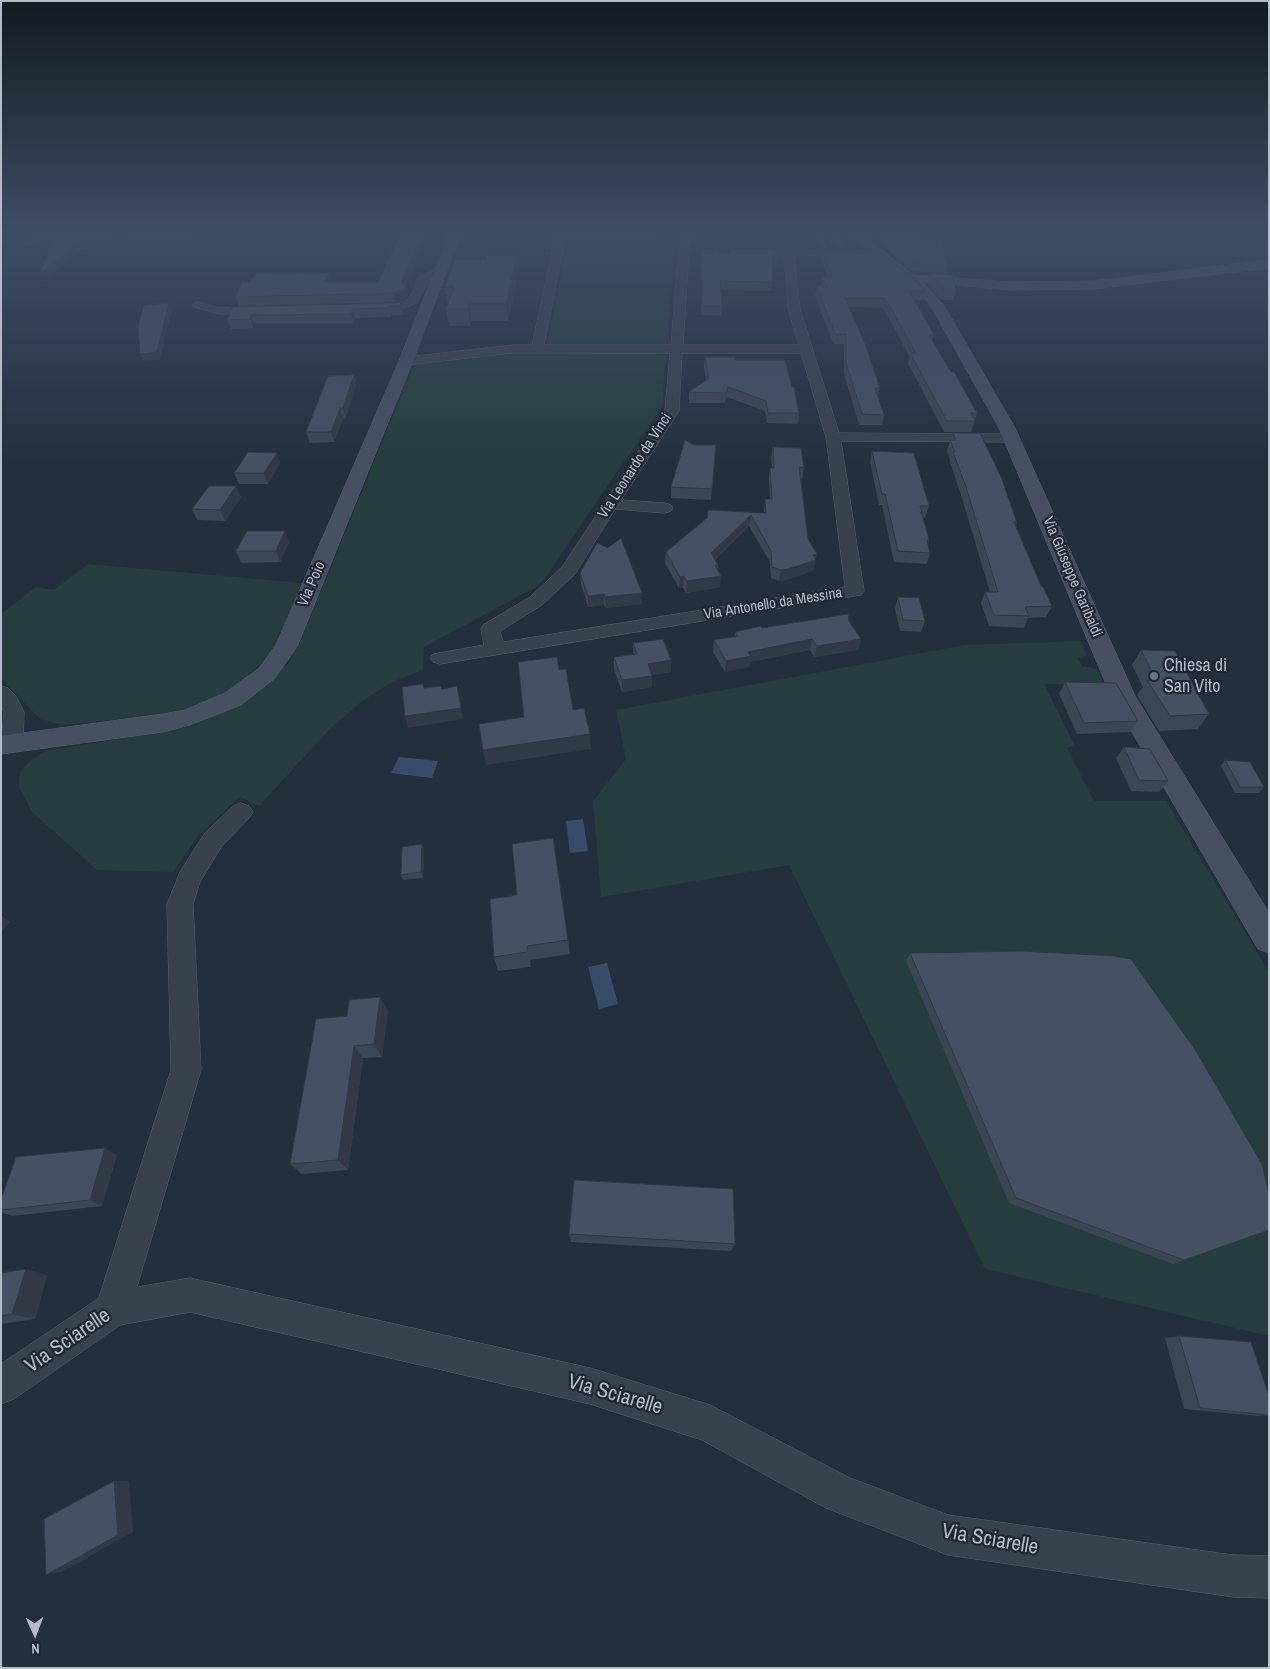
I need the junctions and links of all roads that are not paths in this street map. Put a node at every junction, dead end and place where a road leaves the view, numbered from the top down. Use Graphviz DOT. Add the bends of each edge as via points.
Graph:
graph roads {
  1 [pos="425,312"];
  2 [pos="545,312"];
  3 [pos="682,312"];
  4 [pos="795,312"];
  5 [pos="941,312"];
  6 [pos="676,348"];
  7 [pos="537,349"];
  8 [pos="806,349"];
  9 [pos="406,361"];
  10 [pos="833,437"];
  11 [pos="1012,438"];
  12 [pos="610,504"];
  13 [pos="665,508"];
  14 [pos="495,649"];
  15 [pos="440,658"];
  16 [pos="1,693"];
  17 [pos="7,745"];
  18 [pos="240,812"];
  19 [pos="1218,855"];
  20 [pos="1269,909"];
  21 [pos="1269,940"];
  22 [pos="113,1310"];
  23 [pos="1,1386"];
  24 [pos="1257,1580"];
  1 -- 9 [label="street, Via Poio"];
  2 -- 7 [label="street"];
  3 -- 6 [label="street, Via Leonardo da Vinci"];
  4 -- 8 [label="street, Via Antonello da Messina"];
  5 -- 11 [label="street, Via Giuseppe Garibaldi"];
  6 -- 7 [label="street"];
  6 -- 8 [label="street"];
  6 -- 12 [label="street, Via Leonardo da Vinci" via="672,411"];
  7 -- 9 [label="street"];
  8 -- 10 [label="street, Via Antonello da Messina"];
  9 -- 17 [label="street, Via Poio" via="286,647 266,673 233,699 190,717"];
  10 -- 11 [label="street"];
  10 -- 14 [label="street, Via Antonello da Messina" via="855,591"];
  11 -- 19 [label="street, Via Giuseppe Garibaldi" via="1124,696"];
  12 -- 13 [label="street"];
  12 -- 14 [label="street, Via Leonardo da Vinci" via="556,585 490,628"];
  14 -- 15 [label="street, Via Antonello da Messina"];
  16 -- 17 [label="street" via="14,712"];
  18 -- 22 [label="street" via="213,840 189,879 180,904 186,1070"];
  19 -- 20 [label="street"];
  19 -- 21 [label="street, Via Giuseppe Garibaldi"];
  22 -- 23 [label="street, Via Sciarelle"];
  22 -- 24 [label="street, Via Sciarelle" via="190,1295 590,1386 710,1424 840,1494 948,1535"];
}
